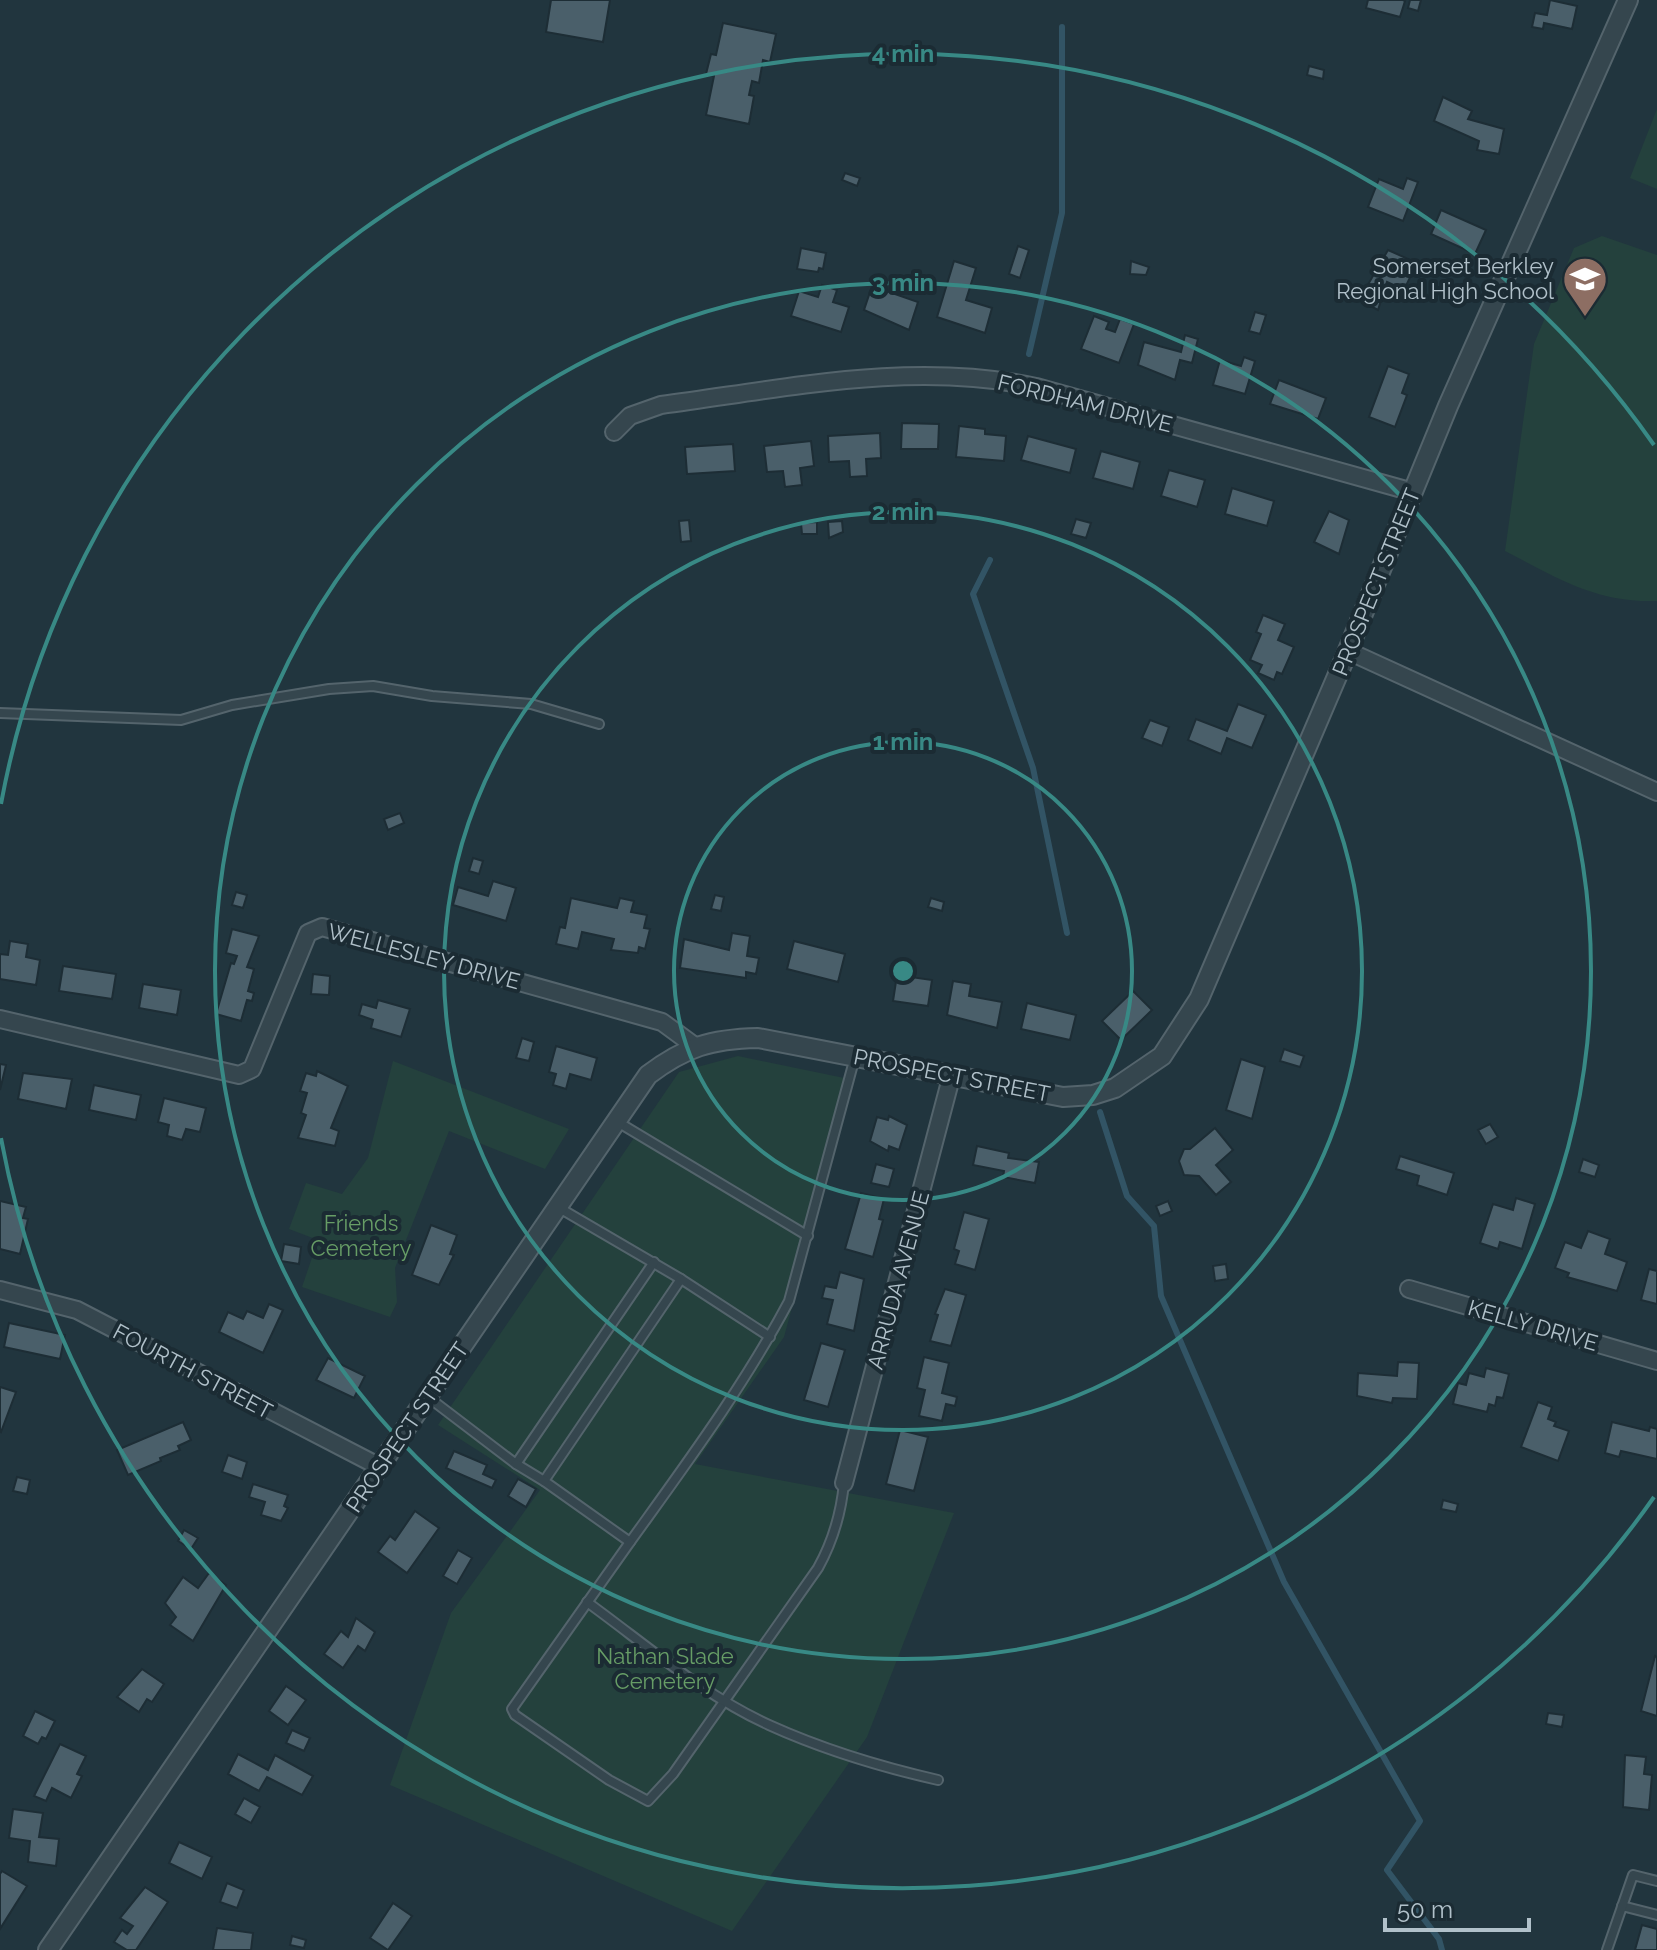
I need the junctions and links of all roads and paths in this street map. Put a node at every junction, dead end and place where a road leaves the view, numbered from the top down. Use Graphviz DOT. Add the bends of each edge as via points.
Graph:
graph roads {
  1 [pos="1628,0"];
  2 [pos="614,432"];
  3 [pos="1413,492"];
  4 [pos="1348,651"];
  5 [pos="0,713"];
  6 [pos="599,724"];
  7 [pos="1657,792"];
  8 [pos="0,1019"];
  9 [pos="696,1047"];
  10 [pos="855,1057"];
  11 [pos="951,1078"];
  12 [pos="615,1121"];
  13 [pos="556,1206"];
  14 [pos="808,1236"];
  15 [pos="654,1262"];
  16 [pos="681,1279"];
  17 [pos="1409,1289"];
  18 [pos="0,1290"];
  19 [pos="770,1337"];
  20 [pos="1657,1361"];
  21 [pos="427,1397"];
  22 [pos="516,1464"];
  23 [pos="380,1467"];
  24 [pos="544,1481"];
  25 [pos="844,1483"];
  26 [pos="630,1542"];
  27 [pos="587,1602"];
  28 [pos="724,1700"];
  29 [pos="938,1780"];
  30 [pos="1657,1881"];
  31 [pos="1622,1906"];
  32 [pos="1657,1915"];
  33 [pos="48,1950"];
  34 [pos="1607,1950"];
  1 -- 3 [label="street, PROSPECT STREET"];
  2 -- 3 [label="street, FORDHAM DRIVE" via="630,416 661,405 864,379 985,378 1036,387"];
  3 -- 4 [label="street, PROSPECT STREET"];
  4 -- 7 [label="street"];
  4 -- 11 [label="street, PROSPECT STREET" via="1199,999 1162,1056 1115,1088 1093,1095 1063,1097"];
  5 -- 6 [label="lane" via="181,720 232,705 373,686 531,704"];
  8 -- 9 [label="street, WELLESLEY DRIVE" via="239,1075 252,1069 308,933 322,927 662,1022"];
  9 -- 10 [label="street, PROSPECT STREET" via="758,1038"];
  9 -- 12 [label="street, PROSPECT STREET" via="648,1075"];
  10 -- 11 [label="street, PROSPECT STREET"];
  10 -- 14 [label="lane"];
  11 -- 25 [label="street, ARRUDA AVENUE"];
  12 -- 13 [label="street, PROSPECT STREET"];
  12 -- 14 [label="lane"];
  13 -- 15 [label="lane"];
  13 -- 21 [label="street, PROSPECT STREET"];
  14 -- 19 [label="lane" via="789,1301"];
  15 -- 16 [label="lane"];
  15 -- 22 [label="lane"];
  16 -- 19 [label="lane"];
  16 -- 24 [label="lane"];
  17 -- 20 [label="street, KELLY DRIVE"];
  18 -- 23 [label="street, FOURTH STREET" via="77,1310"];
  19 -- 26 [label="lane"];
  21 -- 22 [label="lane"];
  21 -- 23 [label="street, PROSPECT STREET"];
  22 -- 24 [label="lane"];
  23 -- 33 [label="street, PROSPECT STREET"];
  24 -- 26 [label="lane"];
  25 -- 28 [label="lane" via="830,1548"];
  26 -- 27 [label="lane"];
  27 -- 28 [label="lane"];
  27 -- 28 [label="lane" via="516,1700 515,1715 648,1801"];
  28 -- 29 [label="lane" via="798,1736 892,1770"];
  30 -- 31 [label="lane" via="1633,1875"];
  31 -- 32 [label="lane"];
  31 -- 34 [label="lane"];
}
